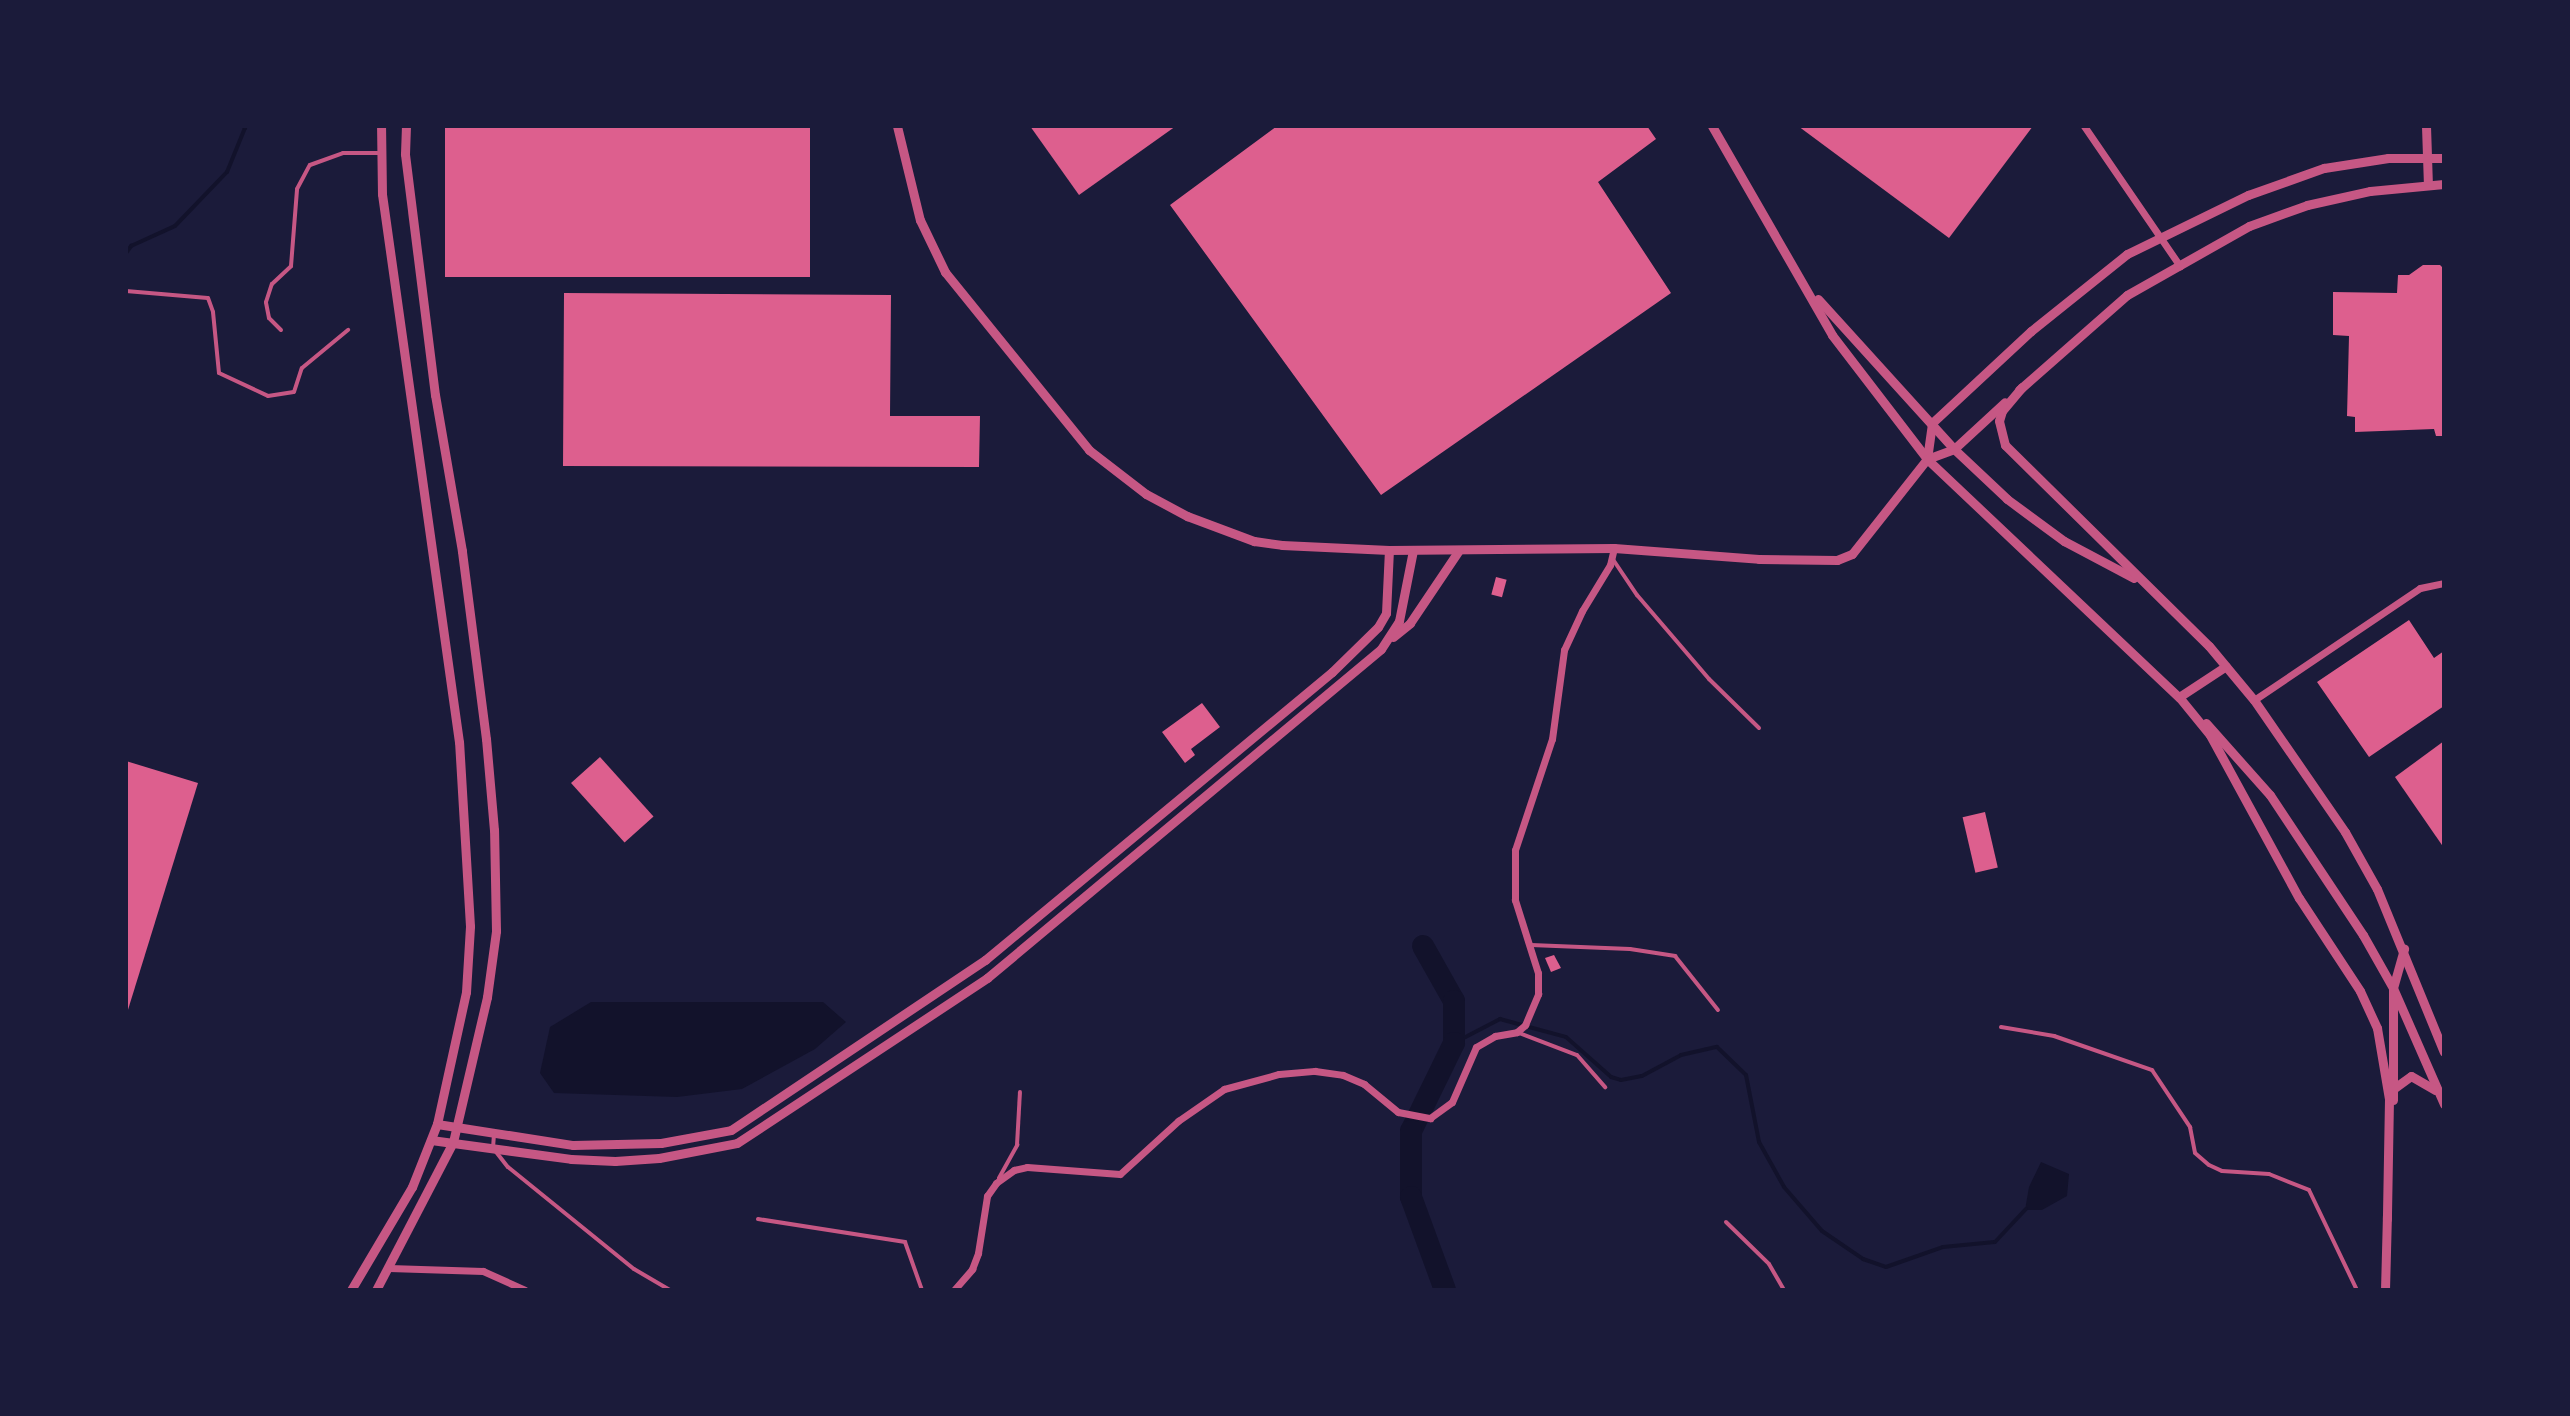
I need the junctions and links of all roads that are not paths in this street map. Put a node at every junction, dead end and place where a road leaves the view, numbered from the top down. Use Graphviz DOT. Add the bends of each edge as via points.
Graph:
graph roads {
  1 [pos="381,126"];
  2 [pos="406,126"];
  3 [pos="897,126"];
  4 [pos="1712,126"];
  5 [pos="2084,126"];
  6 [pos="2426,126"];
  7 [pos="381,153"];
  8 [pos="2425,157"];
  9 [pos="2444,158"];
  10 [pos="2444,184"];
  11 [pos="2428,185"];
  12 [pos="2159,235"];
  13 [pos="2180,266"];
  14 [pos="1808,288"];
  15 [pos="126,291"];
  16 [pos="281,330"];
  17 [pos="348,330"];
  18 [pos="2022,387"];
  19 [pos="1932,423"];
  20 [pos="1954,449"];
  21 [pos="1927,459"];
  22 [pos="1389,550"];
  23 [pos="1413,550"];
  24 [pos="1459,550"];
  25 [pos="1613,553"];
  26 [pos="2145,583"];
  27 [pos="2444,583"];
  28 [pos="1388,642"];
  29 [pos="2226,666"];
  30 [pos="2179,697"];
  31 [pos="2254,700"];
  32 [pos="1759,728"];
  33 [pos="1531,945"];
  34 [pos="2404,949"];
  35 [pos="2393,988"];
  36 [pos="1718,1010"];
  37 [pos="2001,1027"];
  38 [pos="1517,1032"];
  39 [pos="2444,1052"];
  40 [pos="1605,1087"];
  41 [pos="2393,1089"];
  42 [pos="1020,1092"];
  43 [pos="2438,1092"];
  44 [pos="2444,1104"];
  45 [pos="437,1124"];
  46 [pos="457,1129"];
  47 [pos="494,1134"];
  48 [pos="431,1140"];
  49 [pos="453,1142"];
  50 [pos="493,1148"];
  51 [pos="996,1183"];
  52 [pos="758,1219"];
  53 [pos="2387,1219"];
  54 [pos="1726,1222"];
  55 [pos="389,1268"];
  56 [pos="351,1290"];
  57 [pos="376,1290"];
  58 [pos="525,1290"];
  59 [pos="670,1290"];
  60 [pos="922,1290"];
  61 [pos="954,1290"];
  62 [pos="1784,1290"];
  63 [pos="2357,1290"];
  64 [pos="2385,1290"];
  1 -- 7 [label="street"];
  2 -- 46 [label="street" via="408,185 462,551 494,830 496,931"];
  3 -- 22 [label="street" via="920,220 945,272 1089,450 1146,494 1254,541"];
  4 -- 14 [label="street"];
  5 -- 12 [label="street"];
  6 -- 8 [label="street"];
  7 -- 16 [label="lane" via="343,153 310,165 297,189 291,266 272,284 266,302 269,318"];
  7 -- 45 [label="street" via="382,194 459,742 470,926 466,992"];
  8 -- 9 [label="street"];
  8 -- 11 [label="street"];
  8 -- 12 [label="street" via="2324,168"];
  10 -- 11 [label="street"];
  11 -- 13 [label="street" via="2307,205 2249,226"];
  12 -- 13 [label="street"];
  12 -- 19 [label="street" via="2031,331"];
  13 -- 18 [label="street" via="2127,295"];
  14 -- 19 [label="street"];
  14 -- 21 [label="street" via="1832,335"];
  15 -- 17 [label="lane" via="208,298 219,373 268,396 294,392 302,368"];
  18 -- 20 [label="street"];
  18 -- 26 [label="street" via="1999,421 2005,445"];
  19 -- 20 [label="street"];
  19 -- 21 [label="street"];
  20 -- 21 [label="street"];
  20 -- 26 [label="street" via="2007,499 2064,541"];
  21 -- 25 [label="street" via="1863,542 1837,560"];
  21 -- 30 [label="street"];
  22 -- 23 [label="street"];
  22 -- 47 [label="street" via="1386,613 1332,672 985,960 731,1130 661,1143 573,1145"];
  23 -- 24 [label="street"];
  23 -- 28 [label="street" via="1405,598"];
  24 -- 25 [label="street"];
  24 -- 28 [label="street" via="1410,623"];
  25 -- 32 [label="lane" via="1637,595"];
  25 -- 33 [label="street" via="1564,650 1552,739 1515,850 1515,900"];
  26 -- 29 [label="street"];
  27 -- 31 [label="street" via="2420,588"];
  28 -- 50 [label="street" via="987,978 737,1143 615,1161"];
  29 -- 30 [label="street"];
  29 -- 31 [label="street"];
  30 -- 35 [label="street" via="2231,747 2270,795"];
  30 -- 53 [label="street" via="2210,735 2377,1028 2389,1099"];
  31 -- 34 [label="street" via="2345,832"];
  33 -- 36 [label="lane" via="1675,956"];
  33 -- 38 [label="street" via="1538,994"];
  34 -- 35 [label="street"];
  34 -- 39 [label="street"];
  35 -- 41 [label="street"];
  35 -- 43 [label="street"];
  37 -- 63 [label="lane" via="2054,1036 2152,1070 2190,1127 2195,1153 2209,1165 2222,1171 2269,1174 2309,1190"];
  38 -- 40 [label="lane" via="1577,1055"];
  38 -- 51 [label="street" via="1476,1047 1452,1102 1430,1118 1408,1116 1343,1075 1279,1074 1224,1089 1178,1121 1120,1174 1027,1167"];
  41 -- 43 [label="street" via="2411,1076"];
  41 -- 53 [label="street"];
  42 -- 51 [label="lane" via="1017,1145"];
  43 -- 44 [label="street"];
  45 -- 46 [label="street"];
  45 -- 48 [label="street"];
  46 -- 47 [label="street"];
  46 -- 49 [label="street"];
  47 -- 50 [label="lane"];
  48 -- 49 [label="street"];
  48 -- 56 [label="street" via="412,1187"];
  49 -- 50 [label="street"];
  49 -- 55 [label="street"];
  50 -- 59 [label="lane" via="508,1167 611,1250"];
  51 -- 61 [label="street" via="987,1196 972,1269"];
  52 -- 60 [label="lane" via="905,1242"];
  53 -- 64 [label="street"];
  54 -- 62 [label="lane" via="1769,1264"];
  55 -- 57 [label="street"];
  55 -- 58 [label="street" via="483,1271"];
}
